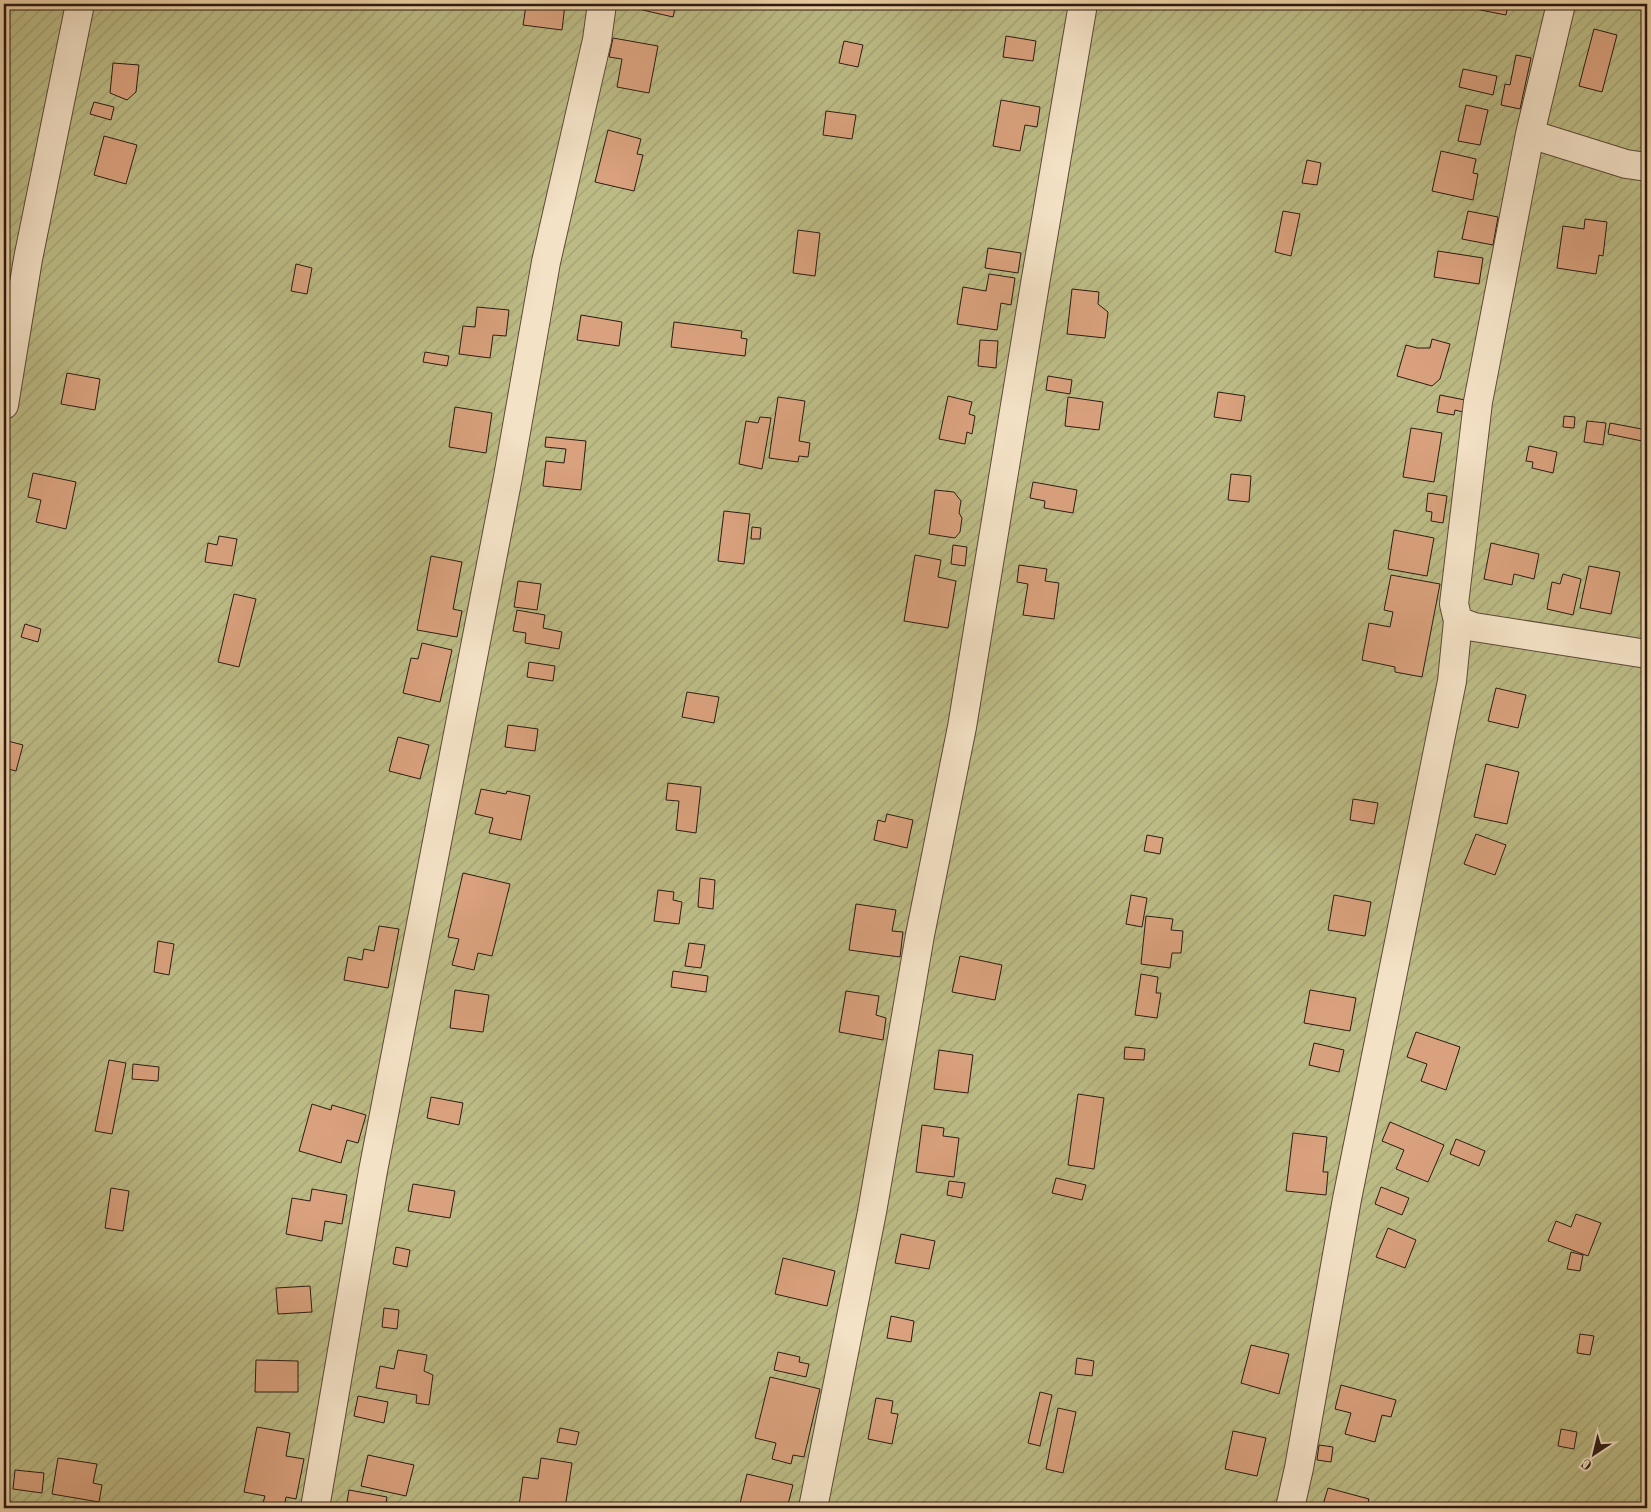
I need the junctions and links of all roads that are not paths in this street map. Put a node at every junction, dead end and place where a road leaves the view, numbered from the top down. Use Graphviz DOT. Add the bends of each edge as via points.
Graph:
graph roads {
  1 [pos="80,4"];
  2 [pos="602,4"];
  3 [pos="1083,4"];
  4 [pos="1561,4"];
  5 [pos="1530,134"];
  6 [pos="1647,167"];
  7 [pos="4,405"];
  8 [pos="1458,621"];
  9 [pos="1647,654"];
  10 [pos="315,1508"];
  11 [pos="813,1508"];
  12 [pos="1290,1508"];
  1 -- 7 [label="street" via="28,259"];
  2 -- 10 [label="street" via="597,40 546,262 508,477 372,1171"];
  3 -- 11 [label="street" via="962,727"];
  4 -- 5 [label="street"];
  5 -- 6 [label="street" via="1626,164"];
  5 -- 8 [label="street" via="1478,402 1454,604"];
  8 -- 9 [label="street" via="1474,627"];
  8 -- 12 [label="street" via="1452,681 1347,1199"];
}
